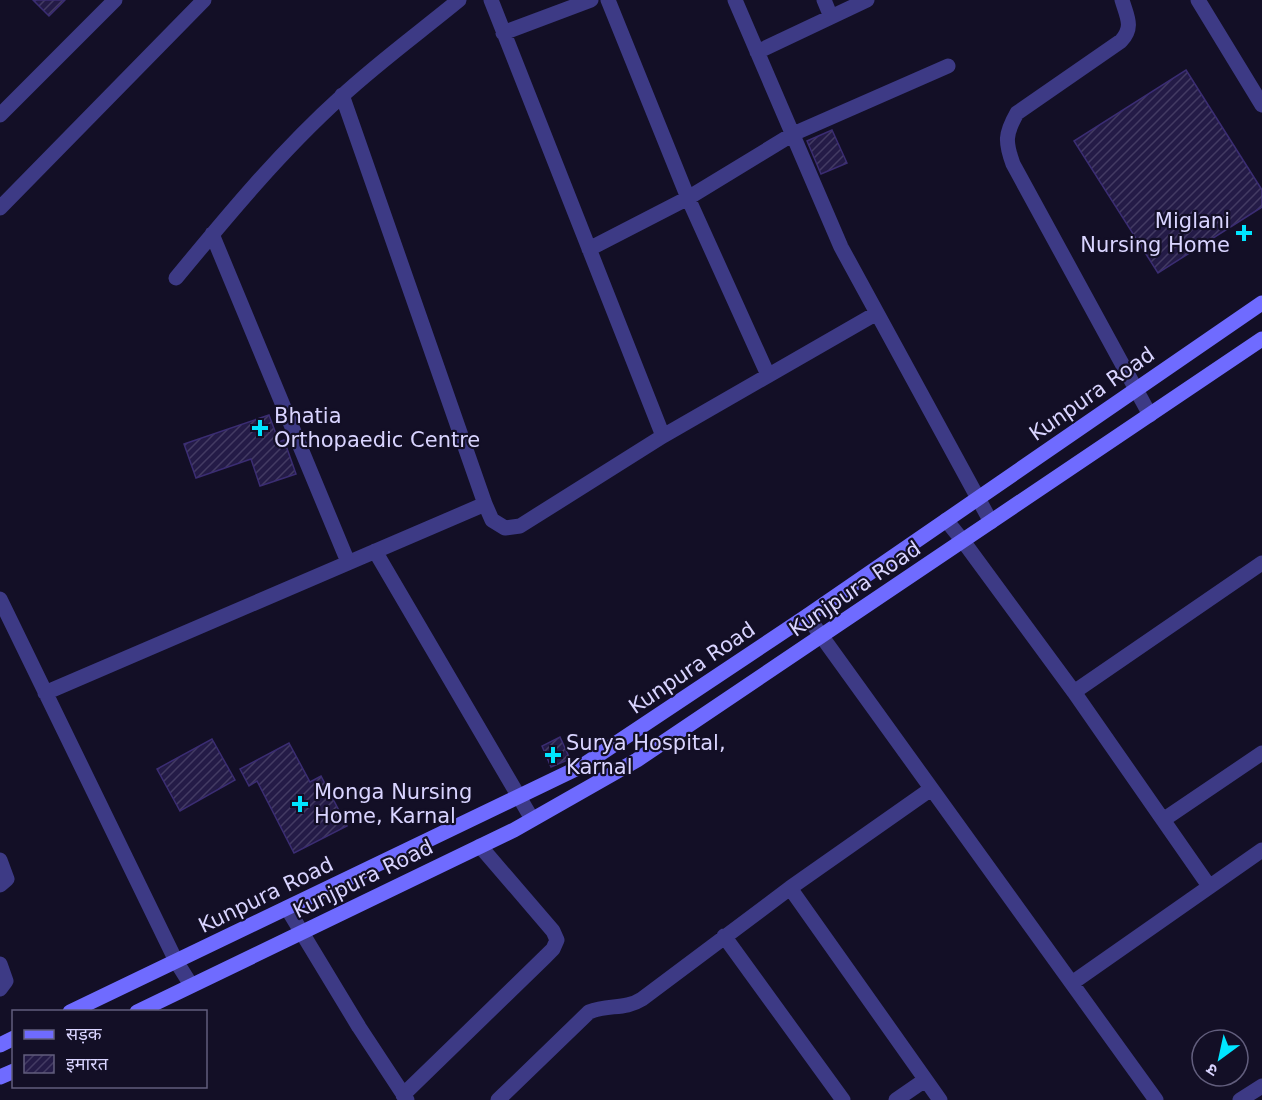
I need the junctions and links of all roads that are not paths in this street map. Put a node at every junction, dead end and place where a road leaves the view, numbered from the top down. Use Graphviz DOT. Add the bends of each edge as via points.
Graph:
graph roads {
  1 [pos="114,0"];
  2 [pos="204,0"];
  3 [pos="459,0"];
  4 [pos="490,0"];
  5 [pos="591,0"];
  6 [pos="608,0"];
  7 [pos="735,0"];
  8 [pos="824,0"];
  9 [pos="867,0"];
  10 [pos="1122,0"];
  11 [pos="1198,0"];
  12 [pos="831,17"];
  13 [pos="503,33"];
  14 [pos="758,52"];
  15 [pos="948,66"];
  16 [pos="342,95"];
  17 [pos="1262,105"];
  18 [pos="0,114"];
  19 [pos="793,134"];
  20 [pos="688,198"];
  21 [pos="0,208"];
  22 [pos="212,234"];
  23 [pos="589,249"];
  24 [pos="176,278"];
  25 [pos="1262,303"];
  26 [pos="877,312"];
  27 [pos="1262,339"];
  28 [pos="768,375"];
  29 [pos="1136,390"];
  30 [pos="1150,415"];
  31 [pos="663,436"];
  32 [pos="978,498"];
  33 [pos="485,504"];
  34 [pos="946,520"];
  35 [pos="991,522"];
  36 [pos="963,541"];
  37 [pos="375,551"];
  38 [pos="348,562"];
  39 [pos="1262,563"];
  40 [pos="0,599"];
  41 [pos="807,616"];
  42 [pos="822,637"];
  43 [pos="1074,692"];
  44 [pos="45,693"];
  45 [pos="1262,753"];
  46 [pos="931,789"];
  47 [pos="519,797"];
  48 [pos="532,819"];
  49 [pos="1163,820"];
  50 [pos="480,846"];
  51 [pos="1262,850"];
  52 [pos="0,860"];
  53 [pos="0,885"];
  54 [pos="1209,886"];
  55 [pos="790,888"];
  56 [pos="286,908"];
  57 [pos="302,932"];
  58 [pos="724,936"];
  59 [pos="176,961"];
  60 [pos="0,964"];
  61 [pos="1072,983"];
  62 [pos="191,985"];
  63 [pos="0,989"];
  64 [pos="72,1010"];
  65 [pos="139,1010"];
  66 [pos="925,1080"];
  67 [pos="1262,1086"];
  68 [pos="404,1097"];
  69 [pos="498,1100"];
  70 [pos="843,1100"];
  71 [pos="896,1100"];
  72 [pos="939,1100"];
  73 [pos="1156,1100"];
  74 [pos="1240,1100"];
  1 -- 18 [label="street"];
  2 -- 21 [label="street"];
  3 -- 16 [label="street"];
  4 -- 13 [label="street"];
  5 -- 13 [label="street"];
  6 -- 20 [label="street"];
  7 -- 14 [label="street"];
  8 -- 12 [label="street"];
  9 -- 12 [label="street"];
  10 -- 29 [label="street" via="1128,34 1017,113 1008,127 1006,145"];
  11 -- 17 [label="street"];
  12 -- 14 [label="street"];
  13 -- 23 [label="street"];
  14 -- 19 [label="street"];
  15 -- 19 [label="street"];
  16 -- 22 [label="street"];
  16 -- 33 [label="street"];
  19 -- 20 [label="street"];
  19 -- 26 [label="street" via="841,246"];
  20 -- 23 [label="street"];
  20 -- 28 [label="street"];
  22 -- 24 [label="street"];
  22 -- 38 [label="street"];
  23 -- 31 [label="street"];
  25 -- 29 [label="street, Kunpura Road"];
  26 -- 28 [label="street"];
  26 -- 32 [label="street"];
  27 -- 30 [label="street, Kunjpura Road"];
  28 -- 31 [label="street"];
  29 -- 30 [label="street"];
  29 -- 32 [label="street, Kunpura Road"];
  30 -- 35 [label="street, Kunjpura Road"];
  31 -- 33 [label="street" via="520,526 505,528 492,520"];
  32 -- 34 [label="street, Kunpura Road"];
  32 -- 35 [label="street"];
  33 -- 37 [label="street"];
  34 -- 36 [label="street"];
  34 -- 41 [label="street, Kunpura Road"];
  35 -- 36 [label="street, Kunjpura Road"];
  36 -- 42 [label="street, Kunjpura Road"];
  36 -- 43 [label="street"];
  37 -- 38 [label="street"];
  37 -- 47 [label="street"];
  38 -- 44 [label="street"];
  39 -- 43 [label="street"];
  40 -- 44 [label="street"];
  41 -- 42 [label="street"];
  41 -- 47 [label="street, Kunpura Road" via="582,766"];
  42 -- 46 [label="street"];
  42 -- 48 [label="street, Kunjpura Road" via="638,760"];
  43 -- 49 [label="street"];
  44 -- 59 [label="street"];
  45 -- 49 [label="street"];
  46 -- 55 [label="street"];
  46 -- 61 [label="street"];
  47 -- 48 [label="street"];
  47 -- 56 [label="street, Kunpura Road"];
  48 -- 50 [label="street, Kunjpura Road"];
  49 -- 54 [label="street"];
  50 -- 57 [label="street, Kunjpura Road"];
  50 -- 68 [label="street" via="557,940 553,949"];
  51 -- 54 [label="street"];
  52 -- 53 [label="street" via="7,879"];
  54 -- 61 [label="street"];
  55 -- 58 [label="street"];
  55 -- 66 [label="street"];
  56 -- 57 [label="street"];
  56 -- 59 [label="street, Kunpura Road"];
  57 -- 62 [label="street, Kunjpura Road"];
  57 -- 68 [label="street"];
  58 -- 69 [label="street" via="633,1005 601,1007 589,1012"];
  58 -- 70 [label="street"];
  59 -- 62 [label="street"];
  59 -- 64 [label="street, Kunpura Road"];
  60 -- 63 [label="street" via="6,981"];
  61 -- 73 [label="street"];
  62 -- 65 [label="street, Kunjpura Road"];
  66 -- 71 [label="street"];
  66 -- 72 [label="street"];
  67 -- 74 [label="street"];
}
